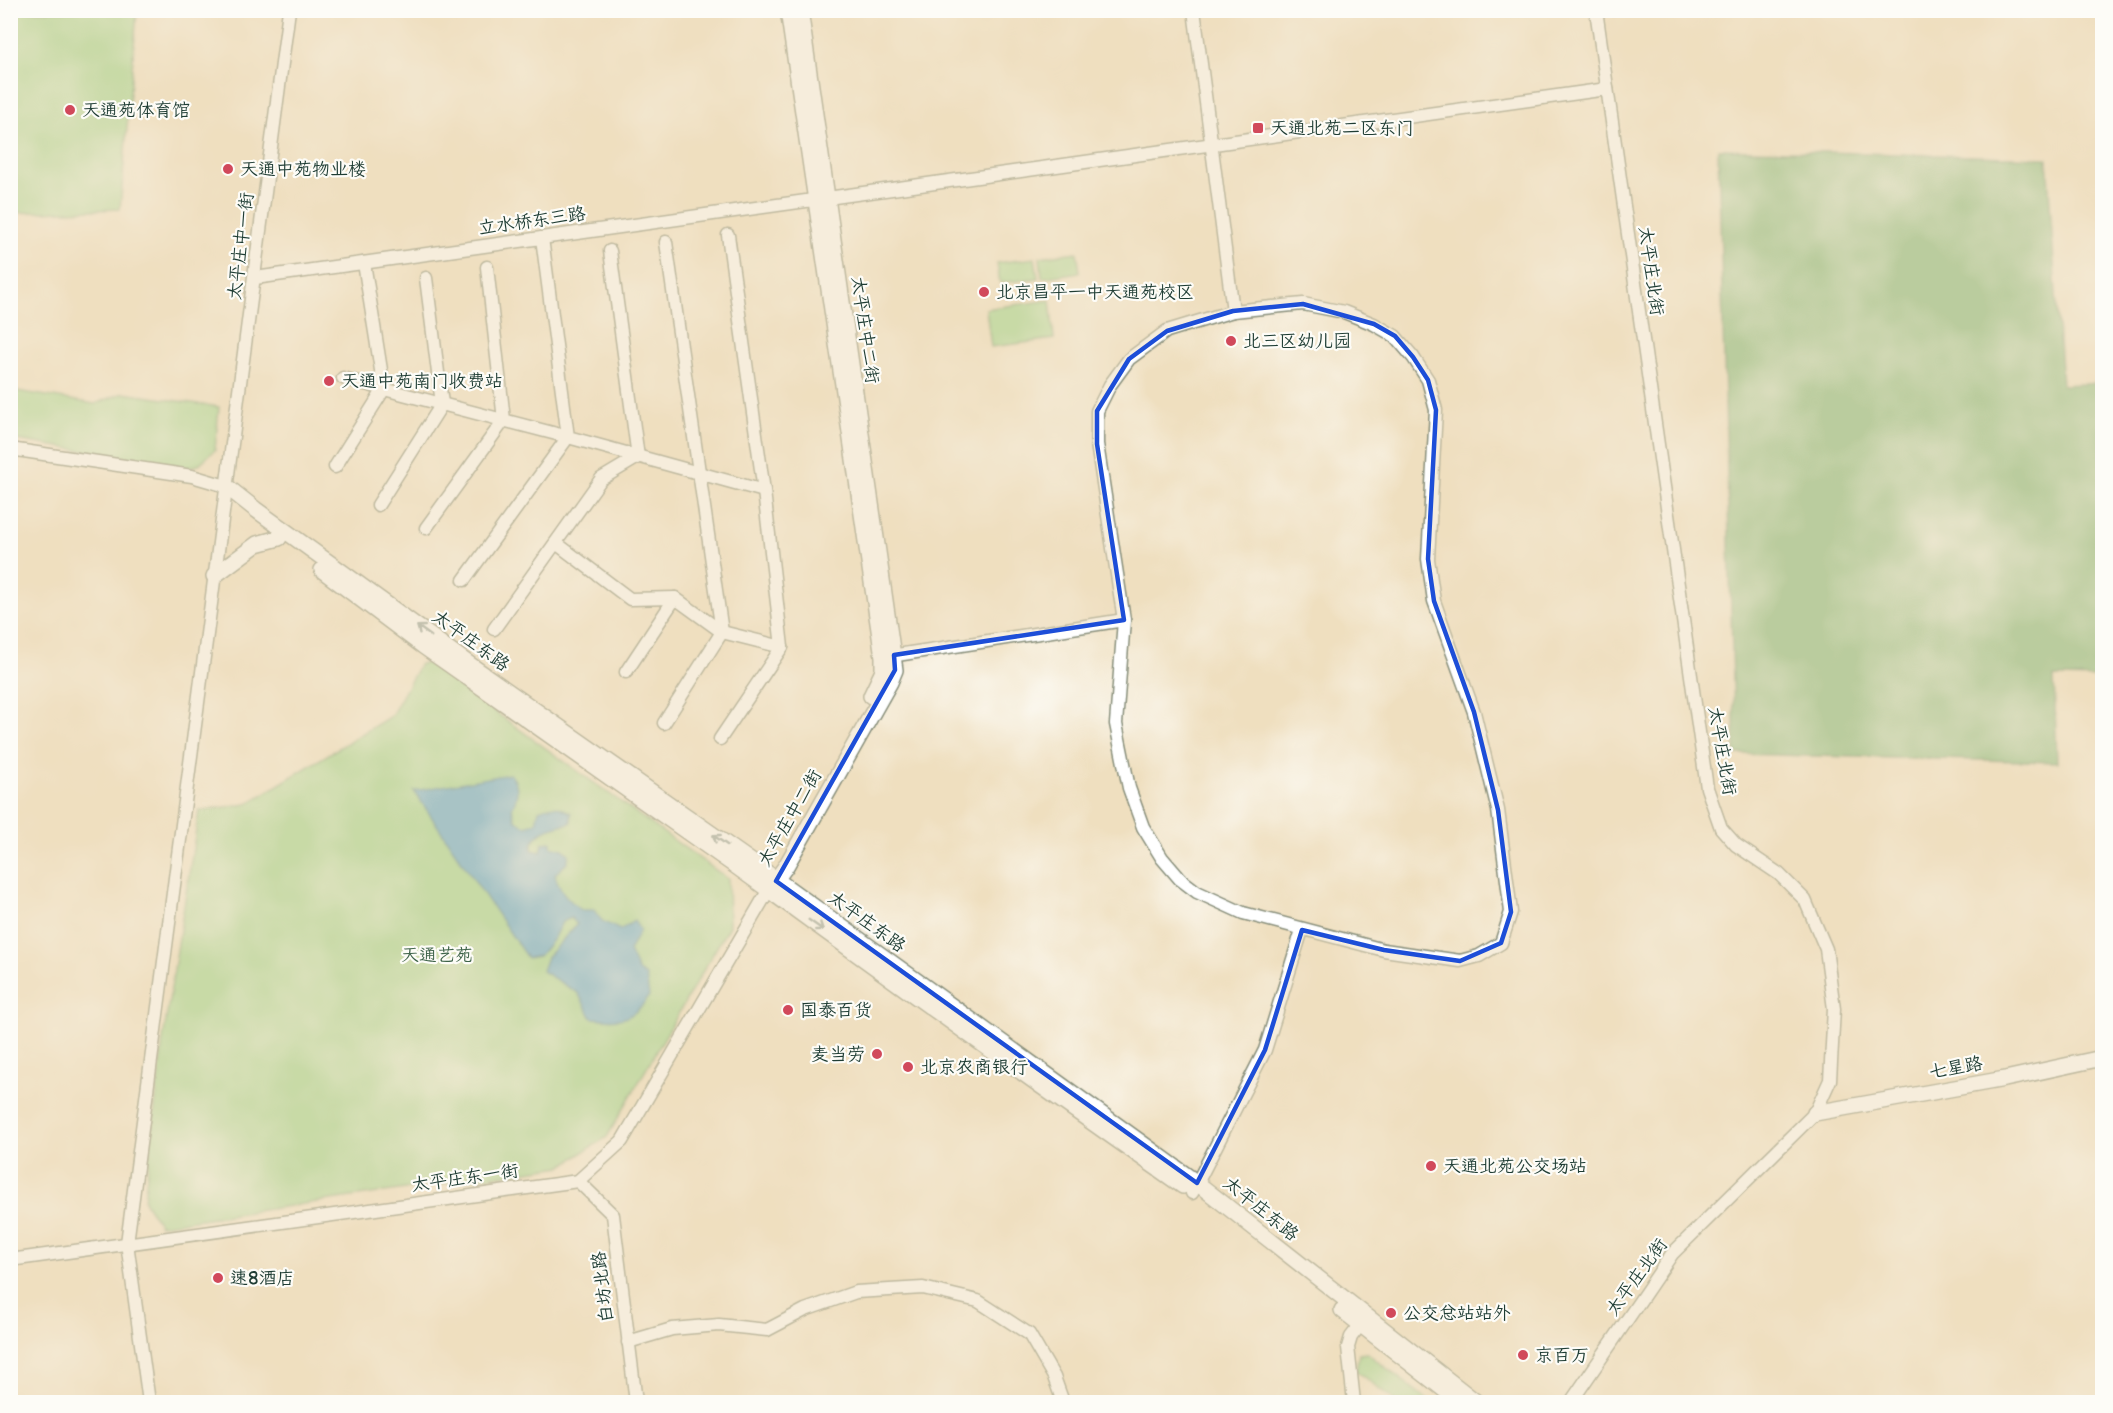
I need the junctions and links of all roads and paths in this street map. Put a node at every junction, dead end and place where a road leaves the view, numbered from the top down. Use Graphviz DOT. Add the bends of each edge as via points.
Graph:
graph roads {
  1 [pos="289,10"];
  2 [pos="788,10"];
  3 [pos="800,10"];
  4 [pos="1194,10"];
  5 [pos="1596,10"];
  6 [pos="1607,89"];
  7 [pos="1210,144"];
  8 [pos="820,200"];
  9 [pos="728,235"];
  10 [pos="542,238"];
  11 [pos="666,242"];
  12 [pos="610,251"];
  13 [pos="364,263"];
  14 [pos="487,267"];
  15 [pos="255,278"];
  16 [pos="426,278"];
  17 [pos="1233,311"];
  18 [pos="343,378"];
  19 [pos="384,389"];
  20 [pos="441,404"];
  21 [pos="504,420"];
  22 [pos="568,437"];
  23 [pos="10,449"];
  24 [pos="638,457"];
  25 [pos="335,467"];
  26 [pos="698,474"];
  27 [pos="226,486"];
  28 [pos="764,490"];
  29 [pos="378,505"];
  30 [pos="426,528"];
  31 [pos="279,538"];
  32 [pos="556,543"];
  33 [pos="214,576"];
  34 [pos="464,580"];
  35 [pos="675,598"];
  36 [pos="1124,620"];
  37 [pos="494,628"];
  38 [pos="722,632"];
  39 [pos="782,647"];
  40 [pos="888,656"];
  41 [pos="626,672"];
  42 [pos="664,723"];
  43 [pos="720,739"];
  44 [pos="771,882"];
  45 [pos="1302,930"];
  46 [pos="2103,1058"];
  47 [pos="1815,1113"];
  48 [pos="578,1180"];
  49 [pos="1195,1188"];
  50 [pos="127,1243"];
  51 [pos="10,1260"];
  52 [pos="1364,1320"];
  53 [pos="628,1342"];
  54 [pos="149,1402"];
  55 [pos="636,1402"];
  56 [pos="1063,1402"];
  57 [pos="1354,1402"];
  58 [pos="1460,1402"];
  59 [pos="1476,1402"];
  60 [pos="1571,1402"];
  1 -- 15 [label="street, 太平庄中一街"];
  2 -- 8 [label="main road, 太平庄中二街"];
  3 -- 8 [label="main road, 太平庄中二街"];
  4 -- 7 [label="street"];
  5 -- 6 [label="street, 太平庄北街"];
  6 -- 7 [label="street, 立水桥东三路"];
  6 -- 47 [label="street, 太平庄北街" via="1707,788 1721,828 1736,845 1779,874 1805,900 1826,950 1834,1010 1830,1080"];
  7 -- 8 [label="street, 立水桥东三路"];
  7 -- 17 [label="street"];
  8 -- 10 [label="street, 立水桥东三路"];
  8 -- 40 [label="main road, 太平庄中二街"];
  9 -- 28 [label="street"];
  10 -- 13 [label="street, 立水桥东三路"];
  10 -- 22 [label="street"];
  11 -- 26 [label="street"];
  12 -- 24 [label="street"];
  13 -- 15 [label="street, 立水桥东三路"];
  13 -- 19 [label="street"];
  14 -- 21 [label="street"];
  15 -- 27 [label="street, 太平庄中一街"];
  16 -- 20 [label="street"];
  17 -- 36 [label="street" via="1167,331 1129,359 1097,411 1096,444"];
  17 -- 45 [label="street" via="1303,304 1344,312 1395,336 1428,380 1436,410 1428,559 1434,601 1474,712 1488,767 1498,810 1511,912 1502,943 1460,961 1384,950"];
  18 -- 19 [label="street"];
  19 -- 20 [label="street"];
  19 -- 25 [label="street"];
  20 -- 21 [label="street"];
  20 -- 29 [label="street"];
  21 -- 22 [label="street"];
  21 -- 30 [label="street"];
  22 -- 24 [label="street"];
  22 -- 34 [label="street"];
  23 -- 27 [label="street, 太平庄东路" via="192,476"];
  24 -- 26 [label="street"];
  24 -- 32 [label="street" via="601,479"];
  26 -- 28 [label="street"];
  26 -- 38 [label="street"];
  27 -- 31 [label="main road, 太平庄东路" via="242,510"];
  27 -- 33 [label="street, 太平庄中一街"];
  44 -- 27 [label="main road, 太平庄东路, one-way"];
  28 -- 39 [label="street"];
  31 -- 33 [label="main road" via="257,544"];
  31 -- 44 [label="main road, 太平庄东路" via="423,646 690,833"];
  32 -- 35 [label="street" via="630,600"];
  32 -- 37 [label="street"];
  33 -- 50 [label="street, 太平庄中一街"];
  35 -- 38 [label="street"];
  35 -- 41 [label="street"];
  36 -- 40 [label="street"];
  36 -- 45 [label="street" via="1116,724 1129,788 1143,827 1162,858 1197,892 1243,913"];
  38 -- 39 [label="street"];
  38 -- 42 [label="street"];
  39 -- 43 [label="street"];
  40 -- 44 [label="main road, 太平庄中二街" via="895,669 890,682"];
  44 -- 48 [label="street" via="622,1141"];
  44 -- 49 [label="main road, 太平庄东路"];
  45 -- 49 [label="street" via="1265,1050"];
  46 -- 47 [label="main road, 七星路"];
  47 -- 60 [label="street, 太平庄北街" via="1672,1254"];
  48 -- 50 [label="street, 太平庄东一街"];
  48 -- 53 [label="street, 白坊北路" via="613,1215"];
  49 -- 52 [label="main road, 太平庄东路"];
  50 -- 51 [label="street, 太平庄东一街"];
  50 -- 54 [label="street, 太平庄中一街"];
  52 -- 57 [label="street" via="1348,1347"];
  52 -- 58 [label="main road, 太平庄东路"];
  52 -- 59 [label="main road, 太平庄东路"];
  53 -- 55 [label="street, 白坊北路"];
  53 -- 56 [label="street" via="672,1329 719,1325 767,1329 856,1292 922,1288 978,1301 1029,1334 1054,1377"];
}
